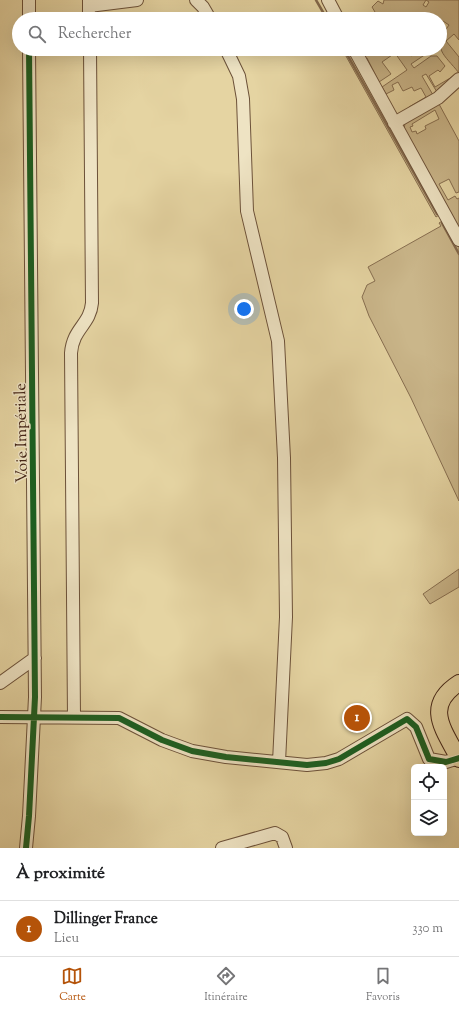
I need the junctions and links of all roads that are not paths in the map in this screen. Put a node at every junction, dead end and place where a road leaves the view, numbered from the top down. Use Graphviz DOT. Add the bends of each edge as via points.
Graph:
graph roads {
  1 [pos="29,0"];
  2 [pos="137,0"];
  3 [pos="196,0"];
  4 [pos="328,0"];
  5 [pos="89,3"];
  6 [pos="29,12"];
  7 [pos="206,12"];
  8 [pos="334,12"];
  9 [pos="29,56"];
  10 [pos="90,56"];
  11 [pos="229,56"];
  12 [pos="358,56"];
  13 [pos="459,79"];
  14 [pos="394,124"];
  15 [pos="459,240"];
  16 [pos="35,658"];
  17 [pos="0,683"];
  18 [pos="459,683"];
  19 [pos="0,717"];
  20 [pos="35,717"];
  21 [pos="74,717"];
  22 [pos="459,759"];
  23 [pos="279,762"];
  24 [pos="30,816"];
  25 [pos="26,848"];
  26 [pos="30,848"];
  27 [pos="222,848"];
  28 [pos="286,848"];
  1 -- 6 [label="street"];
  2 -- 5 [label="street"];
  3 -- 7 [label="street"];
  4 -- 8 [label="street"];
  9 -- 16 [label="street, Voie Impériale"];
  10 -- 21 [label="street" via="92,303 88,318 73,339 71,353"];
  11 -- 23 [label="street" via="239,76 243,99 247,211 278,341 280,422 284,453 286,617"];
  12 -- 14 [label="street"];
  13 -- 14 [label="street" via="438,98"];
  14 -- 15 [label="street"];
  16 -- 17 [label="street"];
  16 -- 20 [label="street, Voie Impériale"];
  18 -- 22 [label="main road" via="443,696 439,712 441,723"];
  19 -- 20 [label="street"];
  20 -- 21 [label="street"];
  20 -- 24 [label="street, Voie Impériale"];
  21 -- 23 [label="street" via="122,719 162,740 192,751"];
  22 -- 23 [label="street" via="446,762 429,759 416,727 406,719 333,762 307,765"];
  24 -- 25 [label="street, Voie Impériale"];
  24 -- 26 [label="street, Voie Impériale"];
  27 -- 28 [label="street" via="275,833 282,837"];
}
